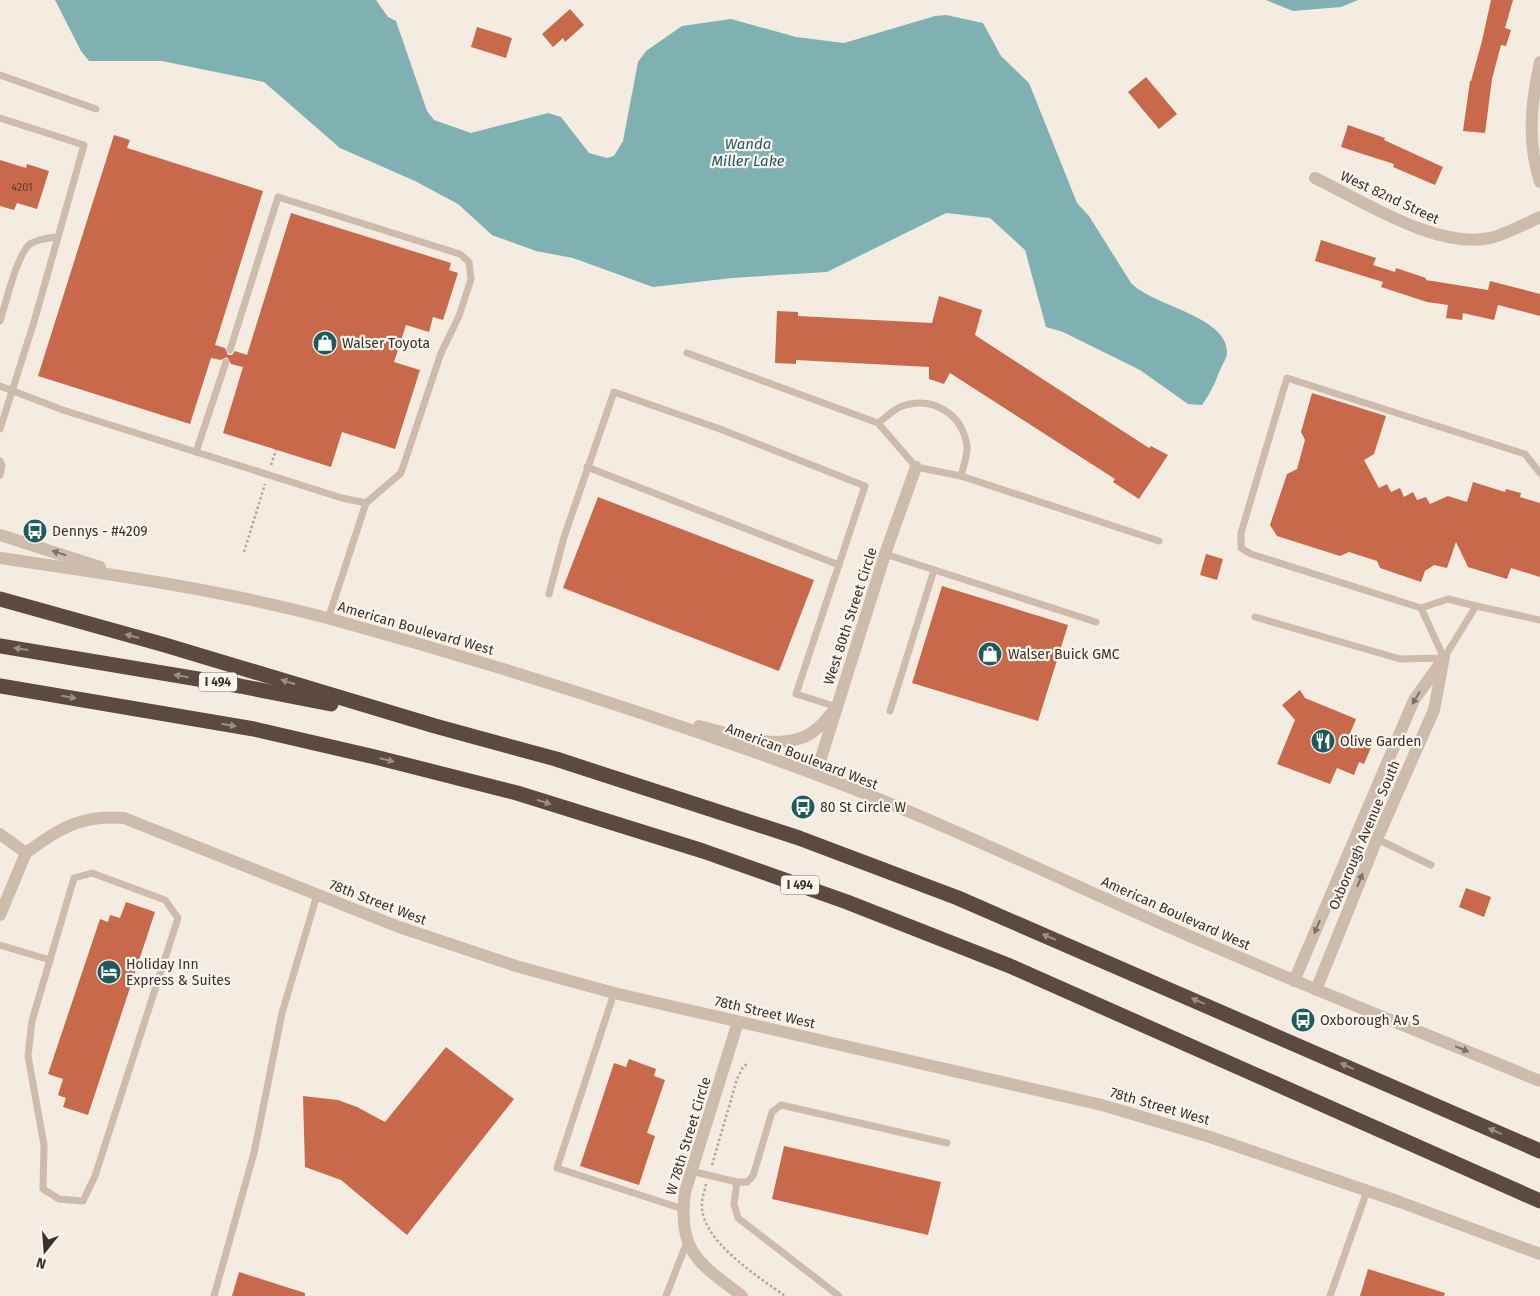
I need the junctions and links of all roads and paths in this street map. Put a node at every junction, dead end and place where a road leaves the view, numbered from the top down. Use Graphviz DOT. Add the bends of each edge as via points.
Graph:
graph roads {
  1 [pos="1540,62"];
  2 [pos="0,75"];
  3 [pos="96,108"];
  4 [pos="0,118"];
  5 [pos="1315,178"];
  6 [pos="1540,182"];
  7 [pos="1540,217"];
  8 [pos="57,237"];
  9 [pos="0,321"];
  10 [pos="230,350"];
  11 [pos="687,353"];
  12 [pos="226,362"];
  13 [pos="0,386"];
  14 [pos="11,392"];
  15 [pos="878,423"];
  16 [pos="0,429"];
  17 [pos="276,450"];
  18 [pos="196,452"];
  19 [pos="0,461"];
  20 [pos="587,467"];
  21 [pos="916,467"];
  22 [pos="1540,473"];
  23 [pos="0,475"];
  24 [pos="267,475"];
  25 [pos="962,476"];
  26 [pos="366,504"];
  27 [pos="0,535"];
  28 [pos="1159,541"];
  29 [pos="244,552"];
  30 [pos="885,554"];
  31 [pos="0,558"];
  32 [pos="839,565"];
  33 [pos="934,570"];
  34 [pos="138,579"];
  35 [pos="549,594"];
  36 [pos="0,599"];
  37 [pos="1476,606"];
  38 [pos="1421,608"];
  39 [pos="1255,617"];
  40 [pos="328,619"];
  41 [pos="1540,620"];
  42 [pos="1096,622"];
  43 [pos="0,646"];
  44 [pos="1444,658"];
  45 [pos="0,688"];
  46 [pos="837,706"];
  47 [pos="642,712"];
  48 [pos="890,712"];
  49 [pos="435,726"];
  50 [pos="816,774"];
  51 [pos="0,834"];
  52 [pos="1377,839"];
  53 [pos="26,853"];
  54 [pos="1431,865"];
  55 [pos="317,895"];
  56 [pos="0,915"];
  57 [pos="0,945"];
  58 [pos="50,960"];
  59 [pos="1294,981"];
  60 [pos="1316,990"];
  61 [pos="614,993"];
  62 [pos="738,1022"];
  63 [pos="1540,1081"];
  64 [pos="947,1143"];
  65 [pos="1540,1151"];
  66 [pos="692,1171"];
  67 [pos="737,1182"];
  68 [pos="1367,1191"];
  69 [pos="1540,1201"];
  70 [pos="683,1209"];
  71 [pos="687,1242"];
  72 [pos="1540,1254"];
  73 [pos="214,1296"];
  74 [pos="666,1296"];
  75 [pos="742,1296"];
  76 [pos="839,1296"];
  77 [pos="1330,1296"];
  1 -- 6 [label="street" via="1530,112 1532,144"];
  2 -- 3 [label="lane"];
  4 -- 8 [label="lane" via="84,145"];
  5 -- 7 [label="street, West 82nd Street" via="1446,238 1470,240 1493,237"];
  8 -- 9 [label="lane" via="38,240 28,246"];
  8 -- 14 [label="lane"];
  10 -- 26 [label="lane" via="278,197 460,254 469,262 471,279 441,354 401,473"];
  11 -- 15 [label="lane"];
  12 -- 18 [label="lane"];
  13 -- 14 [label="lane"];
  14 -- 16 [label="lane"];
  14 -- 18 [label="lane"];
  15 -- 21 [label="lane"];
  15 -- 25 [label="lane" via="900,407 929,402 949,412 962,427 968,448"];
  17 -- 24 [label="path"];
  18 -- 24 [label="lane"];
  19 -- 23 [label="lane"];
  20 -- 32 [label="lane"];
  20 -- 32 [label="lane" via="614,392 820,467 865,486"];
  20 -- 35 [label="lane"];
  21 -- 25 [label="lane"];
  21 -- 30 [label="street, West 80th Street Circle"];
  22 -- 38 [label="lane" via="1525,454 1287,378 1242,533 1241,548 1250,554"];
  24 -- 26 [label="lane"];
  24 -- 29 [label="path"];
  25 -- 28 [label="lane"];
  26 -- 40 [label="lane"];
  34 -- 27 [label="street, American Boulevard West, one-way"];
  30 -- 33 [label="lane"];
  30 -- 46 [label="street, West 80th Street Circle"];
  31 -- 34 [label="street, American Boulevard West"];
  32 -- 46 [label="lane" via="796,694"];
  33 -- 42 [label="lane"];
  33 -- 48 [label="lane"];
  34 -- 40 [label="street, American Boulevard West"];
  49 -- 36 [label="highway, one-way"];
  37 -- 38 [label="lane" via="1448,599"];
  37 -- 41 [label="lane"];
  37 -- 44 [label="lane"];
  38 -- 44 [label="lane"];
  39 -- 44 [label="lane" via="1400,659"];
  40 -- 47 [label="street, American Boulevard West" via="502,667"];
  49 -- 43 [label="highway, I 494, one-way" via="240,686"];
  44 -- 52 [label="street, Oxborough Avenue South" via="1434,710"];
  44 -- 59 [label="street, Oxborough Avenue South, one-way" via="1414,700"];
  45 -- 69 [label="highway, I 494, one-way" via="21,688 254,729 517,793 703,850 1010,966"];
  46 -- 47 [label="street" via="818,728 806,736 773,743"];
  46 -- 50 [label="street, West 80th Street Circle"];
  47 -- 50 [label="street, American Boulevard West"];
  65 -- 49 [label="highway, I 494, one-way" via="889,870 556,758"];
  50 -- 59 [label="street, American Boulevard West" via="1026,861"];
  51 -- 53 [label="street"];
  52 -- 54 [label="lane"];
  60 -- 52 [label="street, Oxborough Avenue South, one-way"];
  53 -- 55 [label="street, 78th Street West" via="52,834 84,820 106,816 124,818"];
  53 -- 56 [label="street"];
  55 -- 61 [label="street, 78th Street West" via="399,927 516,966"];
  55 -- 73 [label="lane" via="282,1012 254,1153"];
  57 -- 58 [label="lane"];
  58 -- 58 [label="lane" via="32,1021 28,1056 44,1145 42,1189 59,1198 83,1200 95,1176 178,918 165,900 92,873 74,878"];
  59 -- 60 [label="street, American Boulevard West"];
  60 -- 63 [label="street, American Boulevard West, one-way"];
  61 -- 62 [label="street, 78th Street West"];
  61 -- 70 [label="lane" via="557,1168"];
  62 -- 66 [label="street, W 78th Street Circle"];
  62 -- 68 [label="street, 78th Street West" via="1102,1105 1210,1136"];
  64 -- 67 [label="lane" via="781,1105 772,1112 753,1176 748,1182"];
  66 -- 67 [label="lane"];
  66 -- 70 [label="street, W 78th Street Circle"];
  67 -- 76 [label="lane" via="734,1204 738,1218"];
  68 -- 72 [label="street, 78th Street West"];
  68 -- 77 [label="lane"];
  70 -- 71 [label="street, W 78th Street Circle"];
  71 -- 74 [label="lane"];
  71 -- 75 [label="street, W 78th Street Circle" via="697,1260"];
}
